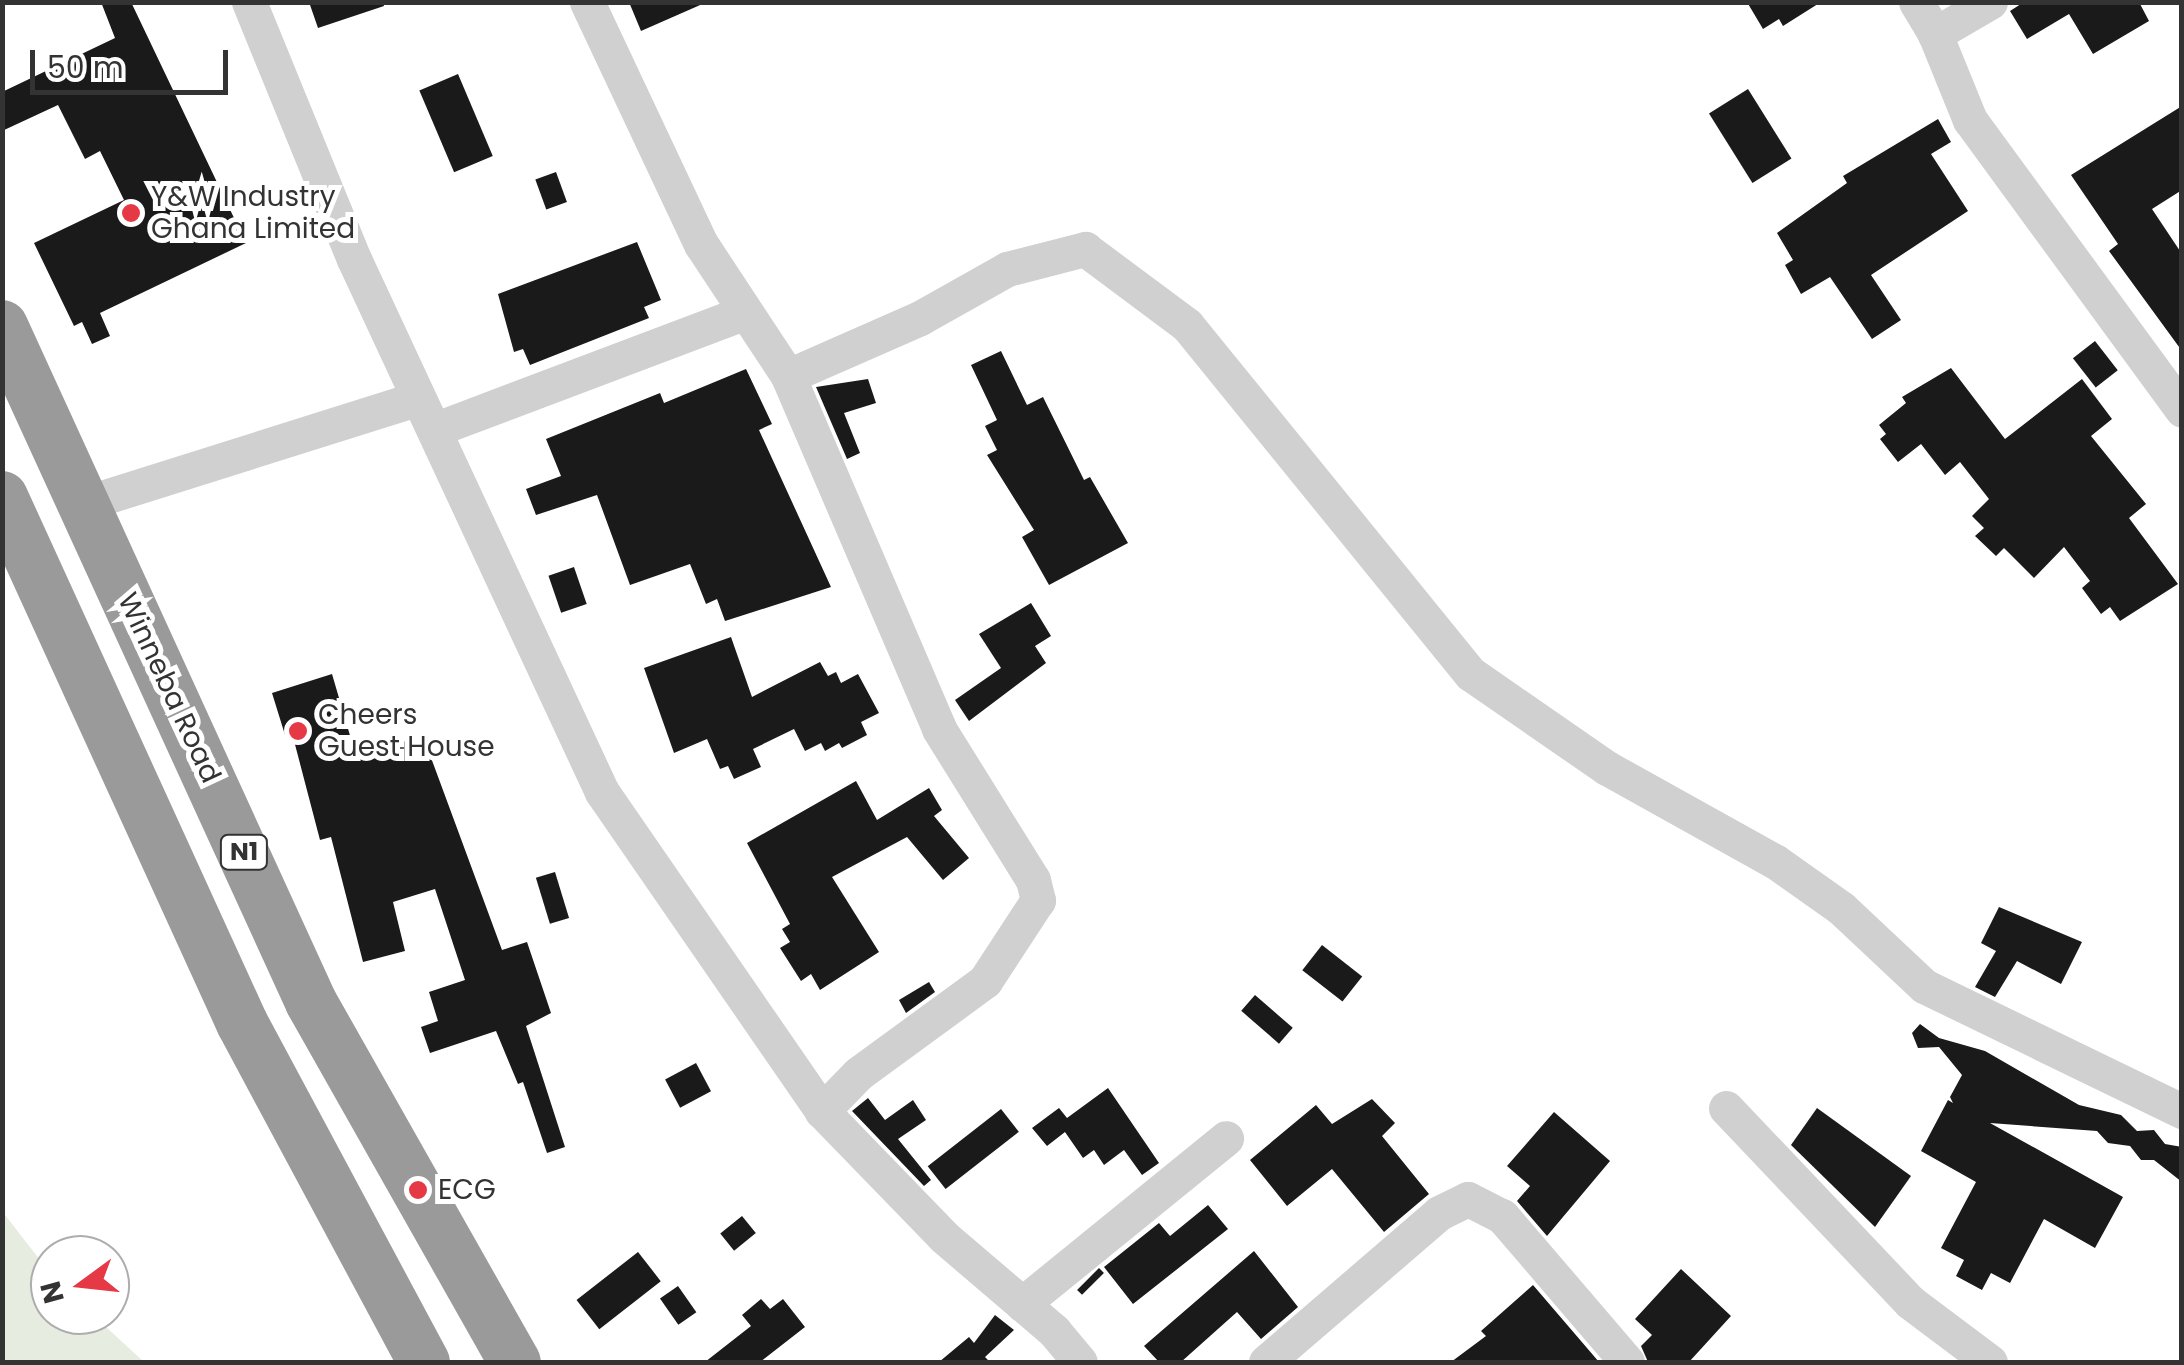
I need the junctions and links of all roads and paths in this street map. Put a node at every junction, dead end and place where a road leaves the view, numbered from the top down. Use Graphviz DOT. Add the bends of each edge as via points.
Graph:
graph roads {
  1 [pos="249,2"];
  2 [pos="587,2"];
  3 [pos="1916,2"];
  4 [pos="1990,2"];
  5 [pos="1935,34"];
  6 [pos="743,313"];
  7 [pos="2,326"];
  8 [pos="788,376"];
  9 [pos="416,399"];
  10 [pos="2182,410"];
  11 [pos="436,429"];
  12 [pos="2,498"];
  13 [pos="86,503"];
  14 [pos="1726,1108"];
  15 [pos="822,1111"];
  16 [pos="2182,1112"];
  17 [pos="1226,1138"];
  18 [pos="1022,1304"];
  19 [pos="424,1362"];
  20 [pos="516,1362"];
  21 [pos="1080,1362"];
  22 [pos="1266,1362"];
  23 [pos="1627,1362"];
  24 [pos="1990,1362"];
  1 -- 9 [label="street"];
  2 -- 6 [label="street" via="701,244"];
  3 -- 5 [label="street"];
  4 -- 5 [label="street"];
  5 -- 10 [label="street" via="1970,120"];
  6 -- 8 [label="street"];
  6 -- 11 [label="street"];
  7 -- 13 [label="highway, Winneba Road / N1"];
  8 -- 15 [label="street" via="939,729 1033,880 1038,900 985,981 858,1074"];
  8 -- 16 [label="street" via="920,318 1007,269 1086,250 1188,325 1471,674 1607,768 1776,862 1841,908 1924,986"];
  9 -- 11 [label="street"];
  9 -- 13 [label="street"];
  11 -- 15 [label="street" via="602,792"];
  12 -- 19 [label="highway" via="202,942"];
  13 -- 20 [label="highway, Winneba Road / N1" via="311,1002"];
  14 -- 24 [label="street" via="1910,1302"];
  15 -- 18 [label="street" via="944,1237"];
  17 -- 18 [label="street"];
  18 -- 21 [label="street"];
  22 -- 23 [label="street" via="1438,1214 1468,1199 1502,1216"];
}
